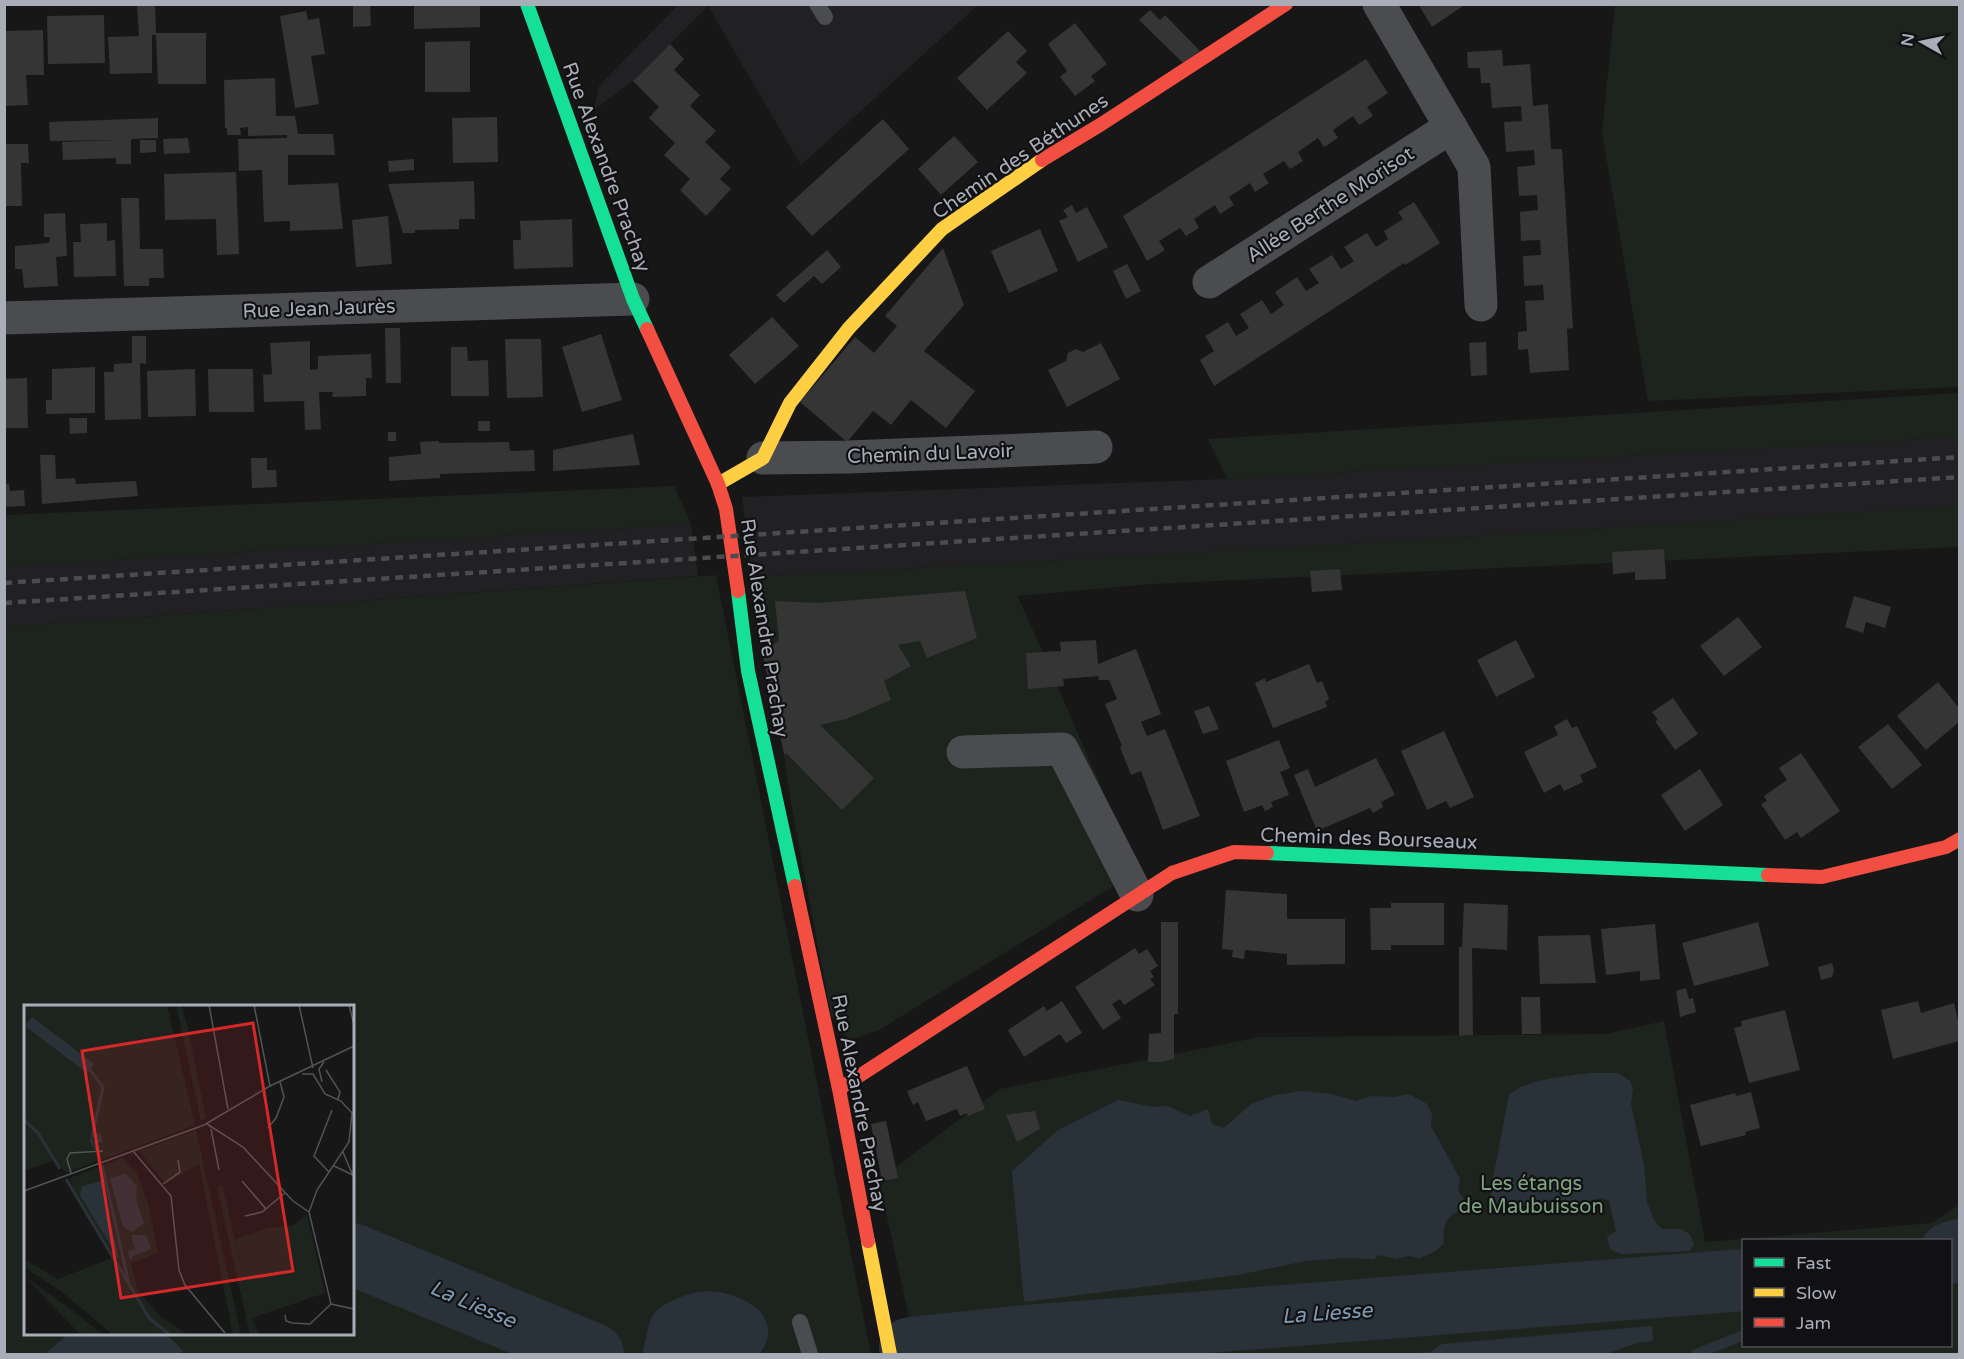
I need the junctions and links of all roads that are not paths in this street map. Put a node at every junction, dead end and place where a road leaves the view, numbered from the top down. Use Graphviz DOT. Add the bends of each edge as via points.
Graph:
graph roads {
  1 [pos="527,4"];
  2 [pos="1286,4"];
  3 [pos="1379,4"];
  4 [pos="1451,127"];
  5 [pos="1209,282"];
  6 [pos="633,299"];
  7 [pos="1481,305"];
  8 [pos="4,318"];
  9 [pos="1096,447"];
  10 [pos="764,458"];
  11 [pos="718,484"];
  12 [pos="963,752"];
  13 [pos="1959,839"];
  14 [pos="1137,895"];
  15 [pos="839,1089"];
  16 [pos="800,1322"];
  17 [pos="810,1354"];
  18 [pos="890,1354"];
  1 -- 6 [label="street, Rue Alexandre Prachay"];
  2 -- 10 [label="street, Chemin des Béthunes" via="1058,149 942,229 849,328 790,403"];
  3 -- 4 [label="street"];
  4 -- 5 [label="street, Allée Berthe Morisot"];
  4 -- 7 [label="street" via="1474,167"];
  6 -- 8 [label="street, Rue Jean Jaurès"];
  6 -- 11 [label="street, Rue Alexandre Prachay"];
  9 -- 10 [label="street, Chemin du Lavoir"];
  10 -- 11 [label="street"];
  11 -- 15 [label="street, Rue Alexandre Prachay" via="733,546 748,671"];
  12 -- 14 [label="street" via="1062,749"];
  13 -- 14 [label="street, Chemin des Bourseaux" via="1946,847 1822,877 1233,852 1172,873"];
  14 -- 15 [label="street, Chemin des Bourseaux"];
  15 -- 18 [label="street, Rue Alexandre Prachay"];
  16 -- 17 [label="lane"];
}
